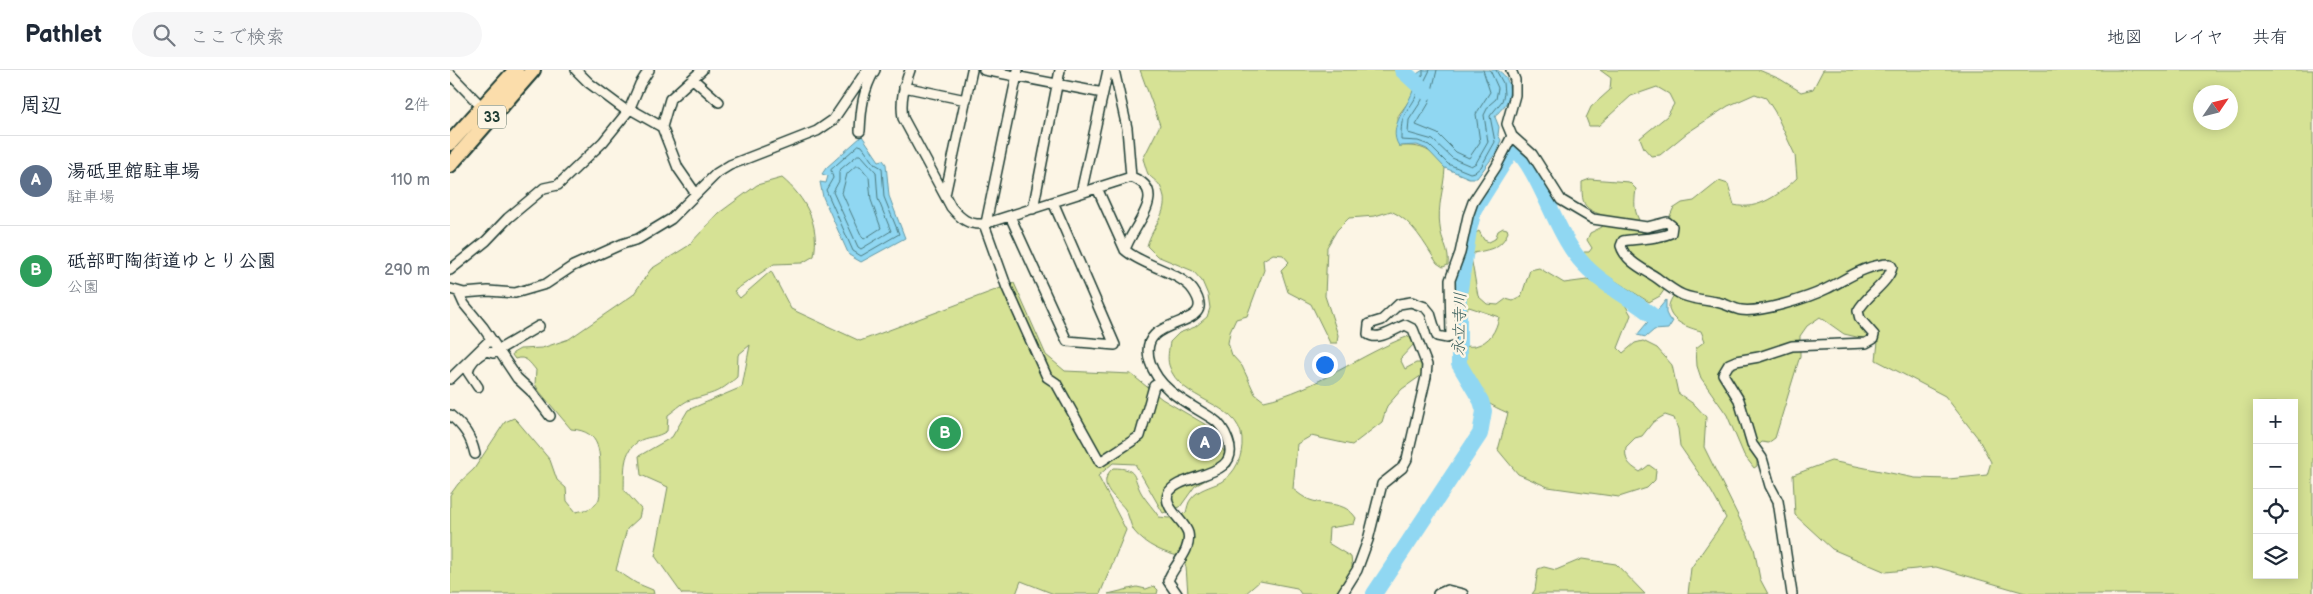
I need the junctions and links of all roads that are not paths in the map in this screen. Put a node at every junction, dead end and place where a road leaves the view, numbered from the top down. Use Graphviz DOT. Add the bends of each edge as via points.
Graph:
graph roads {
  1 [pos="516,70"];
  2 [pos="533,70"];
  3 [pos="576,70"];
  4 [pos="649,70"];
  5 [pos="702,70"];
  6 [pos="867,70"];
  7 [pos="875,70"];
  8 [pos="910,70"];
  9 [pos="972,70"];
  10 [pos="984,70"];
  11 [pos="1060,70"];
  12 [pos="1108,70"];
  13 [pos="1114,70"];
  14 [pos="1511,70"];
  15 [pos="1017,73"];
  16 [pos="450,74"];
  17 [pos="693,79"];
  18 [pos="1056,85"];
  19 [pos="904,87"];
  20 [pos="1103,93"];
  21 [pos="966,100"];
  22 [pos="719,102"];
  23 [pos="482,107"];
  24 [pos="629,110"];
  25 [pos="662,127"];
  26 [pos="860,131"];
  27 [pos="1512,136"];
  28 [pos="450,142"];
  29 [pos="450,165"];
  30 [pos="1131,177"];
  31 [pos="1097,188"];
  32 [pos="1081,193"];
  33 [pos="696,194"];
  34 [pos="945,195"];
  35 [pos="1053,202"];
  36 [pos="1033,209"];
  37 [pos="1010,216"];
  38 [pos="985,224"];
  39 [pos="1124,250"];
  40 [pos="450,270"];
  41 [pos="450,289"];
  42 [pos="459,293"];
  43 [pos="539,326"];
  44 [pos="490,338"];
  45 [pos="498,349"];
  46 [pos="450,379"];
  47 [pos="1160,382"];
  48 [pos="478,387"];
  49 [pos="450,414"];
  50 [pos="550,416"];
  51 [pos="475,454"];
  52 [pos="1177,594"];
  53 [pos="1342,594"];
  54 [pos="1438,594"];
  55 [pos="1462,594"];
  56 [pos="1792,594"];
  1 -- 23 [label="highway, 33"];
  2 -- 29 [label="highway, 33"];
  3 -- 24 [label="street" via="589,83"];
  4 -- 24 [label="street"];
  5 -- 17 [label="street"];
  6 -- 33 [label="street" via="833,120 817,131 730,165"];
  7 -- 26 [label="street" via="862,100"];
  8 -- 19 [label="street"];
  9 -- 21 [label="street"];
  10 -- 15 [label="street"];
  11 -- 18 [label="street"];
  12 -- 20 [label="street"];
  13 -- 30 [label="street" via="1127,128"];
  14 -- 27 [label="street" via="1515,95 1507,124"];
  15 -- 18 [label="street"];
  15 -- 38 [label="street"];
  16 -- 23 [label="street"];
  17 -- 22 [label="street"];
  17 -- 25 [label="street" via="670,99"];
  18 -- 20 [label="street"];
  18 -- 36 [label="street"];
  19 -- 21 [label="street"];
  19 -- 34 [label="street" via="903,118"];
  20 -- 32 [label="street"];
  21 -- 34 [label="street"];
  23 -- 28 [label="highway, 33"];
  24 -- 25 [label="street"];
  24 -- 40 [label="street" via="612,132 558,185 544,188"];
  25 -- 33 [label="street" via="678,168"];
  27 -- 53 [label="street" via="1468,216 1460,254 1450,280 1451,337 1437,336 1430,313 1425,307 1411,302 1399,304 1382,320 1369,324 1367,329 1368,334 1378,337 1405,325 1413,328 1427,365 1426,377 1407,458 1402,468 1382,484 1368,540 1357,570"];
  27 -- 56 [label="street" via="1532,154 1561,200 1593,219 1646,227 1670,224 1673,229 1665,236 1623,241 1621,246 1629,259 1686,298 1727,304 1740,310 1764,309 1824,290 1866,268 1883,264 1892,267 1888,277 1867,297 1858,311 1860,319 1874,335 1866,343 1792,346 1736,361 1729,364 1723,374 1739,400 1752,444 1762,458 1778,501"];
  30 -- 31 [label="street"];
  30 -- 39 [label="street" via="1143,184 1150,200"];
  31 -- 32 [label="street"];
  31 -- 39 [label="street"];
  32 -- 35 [label="street"];
  33 -- 42 [label="street" via="678,214 657,229 573,266 546,284 515,293"];
  34 -- 38 [label="street" via="961,219"];
  35 -- 36 [label="street"];
  35 -- 37 [label="street" via="1115,345 1067,341"];
  36 -- 37 [label="street"];
  37 -- 38 [label="street"];
  38 -- 47 [label="street" via="1007,288 1046,377 1056,383 1100,462 1140,436 1154,386"];
  39 -- 47 [label="street" via="1188,284 1195,294 1198,306 1195,315 1157,331 1150,339 1149,361"];
  41 -- 42 [label="street"];
  42 -- 44 [label="street"];
  43 -- 45 [label="street"];
  44 -- 45 [label="street"];
  44 -- 46 [label="street"];
  45 -- 48 [label="street" via="493,353 486,351 468,366 468,372"];
  45 -- 50 [label="street" via="517,378"];
  47 -- 52 [label="street" via="1215,420 1224,430 1230,445 1228,458 1221,468 1174,485 1168,495 1167,503 1188,532 1188,544 1168,581"];
  49 -- 51 [label="street" via="467,431"];
  54 -- 55 [label="street" via="1447,590"];
}
